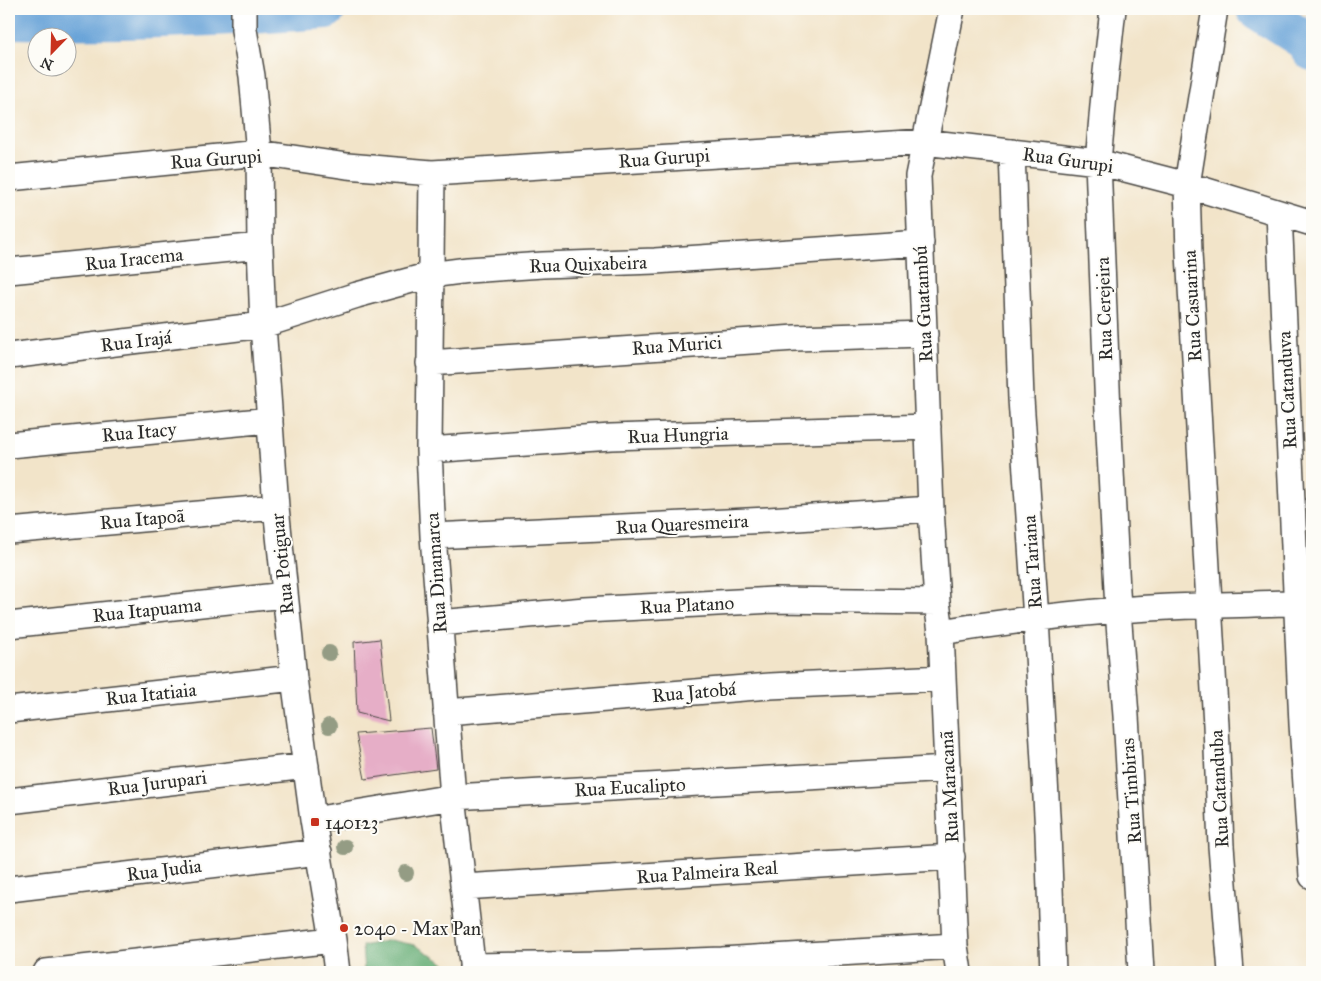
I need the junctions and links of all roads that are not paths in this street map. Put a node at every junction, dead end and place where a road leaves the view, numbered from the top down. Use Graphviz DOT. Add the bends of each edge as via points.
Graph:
graph roads {
  1 [pos="952,9"];
  2 [pos="1113,9"];
  3 [pos="1215,9"];
  4 [pos="244,19"];
  5 [pos="924,142"];
  6 [pos="1012,152"];
  7 [pos="259,153"];
  8 [pos="1098,162"];
  9 [pos="432,173"];
  10 [pos="9,178"];
  11 [pos="1188,185"];
  12 [pos="1279,213"];
  13 [pos="1312,223"];
  14 [pos="921,243"];
  15 [pos="260,246"];
  16 [pos="9,271"];
  17 [pos="430,275"];
  18 [pos="263,325"];
  19 [pos="925,334"];
  20 [pos="9,356"];
  21 [pos="429,363"];
  22 [pos="270,420"];
  23 [pos="928,427"];
  24 [pos="9,445"];
  25 [pos="429,450"];
  26 [pos="276,506"];
  27 [pos="931,509"];
  28 [pos="9,532"];
  29 [pos="432,536"];
  30 [pos="285,595"];
  31 [pos="937,602"];
  32 [pos="1304,602"];
  33 [pos="1209,605"];
  34 [pos="1118,610"];
  35 [pos="1036,619"];
  36 [pos="439,623"];
  37 [pos="9,625"];
  38 [pos="941,632"];
  39 [pos="294,678"];
  40 [pos="943,678"];
  41 [pos="9,710"];
  42 [pos="446,712"];
  43 [pos="306,766"];
  44 [pos="948,769"];
  45 [pos="453,798"];
  46 [pos="9,801"];
  47 [pos="313,820"];
  48 [pos="319,852"];
  49 [pos="952,857"];
  50 [pos="1312,872"];
  51 [pos="463,887"];
  52 [pos="9,889"];
  53 [pos="334,940"];
  54 [pos="955,946"];
  55 [pos="472,969"];
  56 [pos="46,972"];
  57 [pos="337,972"];
  58 [pos="959,972"];
  59 [pos="1052,972"];
  60 [pos="1141,972"];
  61 [pos="1231,972"];
  1 -- 5 [label="street, Rua Guatambú"];
  2 -- 8 [label="street, Rua Cerejeira"];
  3 -- 11 [label="street, Rua Casuarina"];
  4 -- 7 [label="street, Rua Potiguar"];
  5 -- 6 [label="street, Rua Gurupi"];
  5 -- 9 [label="street, Rua Gurupi"];
  5 -- 14 [label="street, Rua Guatambú" via="918,176"];
  6 -- 8 [label="street, Rua Gurupi"];
  6 -- 35 [label="street, Rua Tariana" via="1021,399"];
  7 -- 9 [label="street, Rua Gurupi" via="347,166"];
  7 -- 10 [label="street, Rua Gurupi"];
  7 -- 15 [label="street, Rua Potiguar"];
  8 -- 11 [label="street, Rua Gurupi"];
  8 -- 34 [label="street, Rua Cerejeira"];
  9 -- 17 [label="street, Rua Dinamarca"];
  11 -- 12 [label="street, Rua Gurupi"];
  11 -- 33 [label="street, Rua Casuarina"];
  12 -- 13 [label="street, Rua Gurupi"];
  12 -- 32 [label="street, Rua Catanduva"];
  14 -- 17 [label="street, Rua Quixabeira" via="655,261 543,264"];
  14 -- 19 [label="street, Rua Guatambú"];
  15 -- 16 [label="street, Rua Iracema"];
  15 -- 18 [label="street, Rua Potiguar"];
  17 -- 18 [label="street, Rua Quixabeira"];
  17 -- 21 [label="street, Rua Dinamarca"];
  18 -- 20 [label="street, Rua Irajá"];
  18 -- 22 [label="street, Rua Potiguar"];
  19 -- 21 [label="street, Rua Murici" via="796,338"];
  19 -- 23 [label="street, Rua Guatambú"];
  21 -- 25 [label="street, Rua Dinamarca"];
  22 -- 24 [label="street, Rua Itacy"];
  22 -- 26 [label="street, Rua Potiguar"];
  23 -- 25 [label="street, Rua Hungria" via="611,438"];
  23 -- 27 [label="street, Rua Guatambú"];
  25 -- 29 [label="street, Rua Dinamarca"];
  26 -- 28 [label="street, Rua Itapoã"];
  26 -- 30 [label="street, Rua Potiguar"];
  27 -- 29 [label="street, Rua Quaresmeira"];
  27 -- 31 [label="street, Rua Guatambú"];
  29 -- 36 [label="street, Rua Dinamarca"];
  30 -- 37 [label="street, Rua Itapuama"];
  30 -- 39 [label="street, Rua Potiguar"];
  31 -- 36 [label="street, Rua Platano" via="773,600 585,610"];
  31 -- 38 [label="street, Rua Maracanã"];
  32 -- 33 [label="street"];
  32 -- 50 [label="street, Rua Catanduva"];
  33 -- 34 [label="street"];
  33 -- 61 [label="street, Rua Catanduba"];
  34 -- 35 [label="street"];
  34 -- 60 [label="street, Rua Timbiras"];
  35 -- 38 [label="street"];
  35 -- 59 [label="street, Rua Tariana"];
  36 -- 42 [label="street, Rua Dinamarca"];
  38 -- 40 [label="street, Rua Maracanã"];
  39 -- 41 [label="street, Rua Itatiaia"];
  39 -- 43 [label="street, Rua Potiguar"];
  40 -- 42 [label="street, Rua Jatobá" via="770,686"];
  40 -- 44 [label="street, Rua Maracanã"];
  42 -- 45 [label="street, Rua Dinamarca"];
  43 -- 46 [label="street, Rua Jurupari"];
  43 -- 47 [label="street, Rua Potiguar"];
  44 -- 45 [label="street, Rua Eucalipto"];
  44 -- 49 [label="street, Rua Maracanã"];
  45 -- 47 [label="street, Rua Eucalipto"];
  45 -- 51 [label="street, Rua Dinamarca"];
  47 -- 48 [label="street, Rua Potiguar"];
  48 -- 52 [label="street, Rua Judia"];
  48 -- 53 [label="street, Rua Potiguar"];
  49 -- 51 [label="street, Rua Palmeira Real"];
  49 -- 54 [label="street, Rua Maracanã"];
  51 -- 55 [label="street, Rua Dinamarca"];
  53 -- 56 [label="street"];
  53 -- 57 [label="street, Rua Potiguar"];
  54 -- 55 [label="street" via="722,960"];
  54 -- 58 [label="street, Rua Maracanã"];
}
